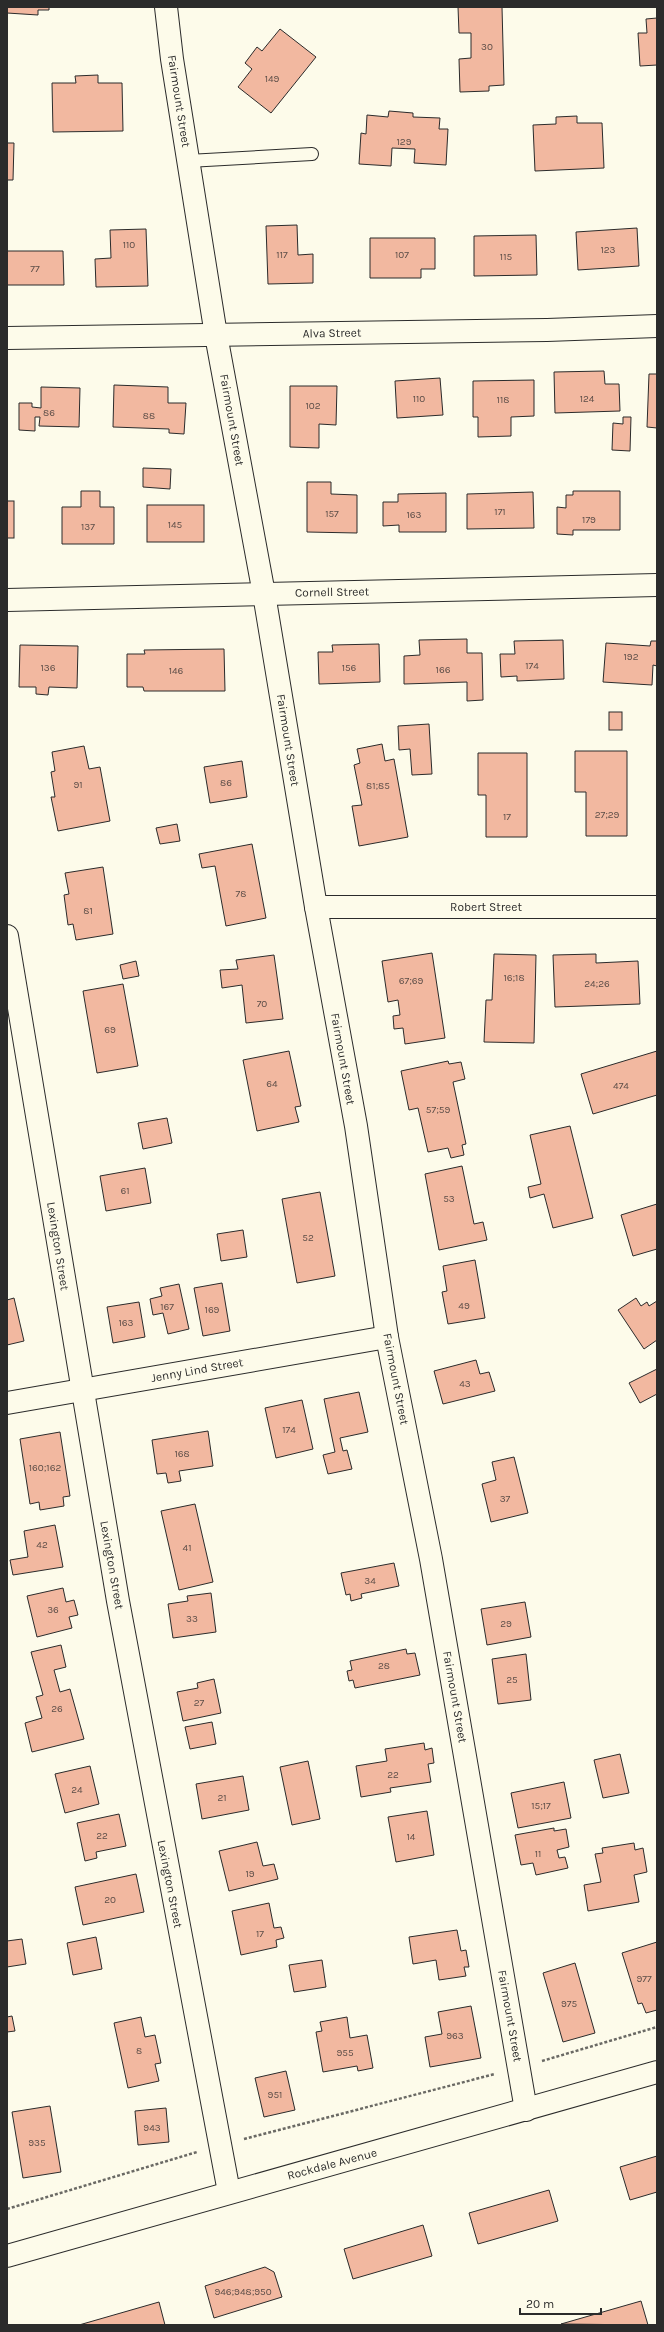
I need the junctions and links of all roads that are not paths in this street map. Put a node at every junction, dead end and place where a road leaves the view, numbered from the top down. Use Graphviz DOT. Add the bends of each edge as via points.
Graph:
graph roads {
  1 [pos="166,7"];
  2 [pos="312,154"];
  3 [pos="188,161"];
  4 [pos="657,326"];
  5 [pos="216,335"];
  6 [pos="7,338"];
  7 [pos="657,585"];
  8 [pos="264,594"];
  9 [pos="7,600"];
  10 [pos="316,907"];
  11 [pos="657,907"];
  12 [pos="7,936"];
  13 [pos="388,1337"];
  14 [pos="82,1390"];
  15 [pos="7,1403"];
  16 [pos="657,2072"];
  17 [pos="526,2110"];
  18 [pos="229,2192"];
  19 [pos="7,2256"];
  1 -- 3 [label="street, Fairmount Street"];
  2 -- 3 [label="lane"];
  3 -- 5 [label="street, Fairmount Street"];
  4 -- 5 [label="street, Alva Street"];
  5 -- 6 [label="street, Alva Street"];
  5 -- 8 [label="street, Fairmount Street"];
  7 -- 8 [label="street, Cornell Street"];
  8 -- 9 [label="street, Cornell Street"];
  8 -- 10 [label="street, Fairmount Street"];
  10 -- 11 [label="street, Robert Street"];
  10 -- 13 [label="street, Fairmount Street" via="356,1126"];
  12 -- 14 [label="street, Lexington Street"];
  13 -- 14 [label="street, Jenny Lind Street"];
  13 -- 17 [label="street, Fairmount Street" via="431,1559"];
  14 -- 15 [label="street, Jenny Lind Street"];
  14 -- 18 [label="street, Lexington Street" via="157,1813"];
  16 -- 17 [label="street, Rockdale Avenue"];
  17 -- 18 [label="street, Rockdale Avenue"];
  18 -- 19 [label="street, Rockdale Avenue"];
}
